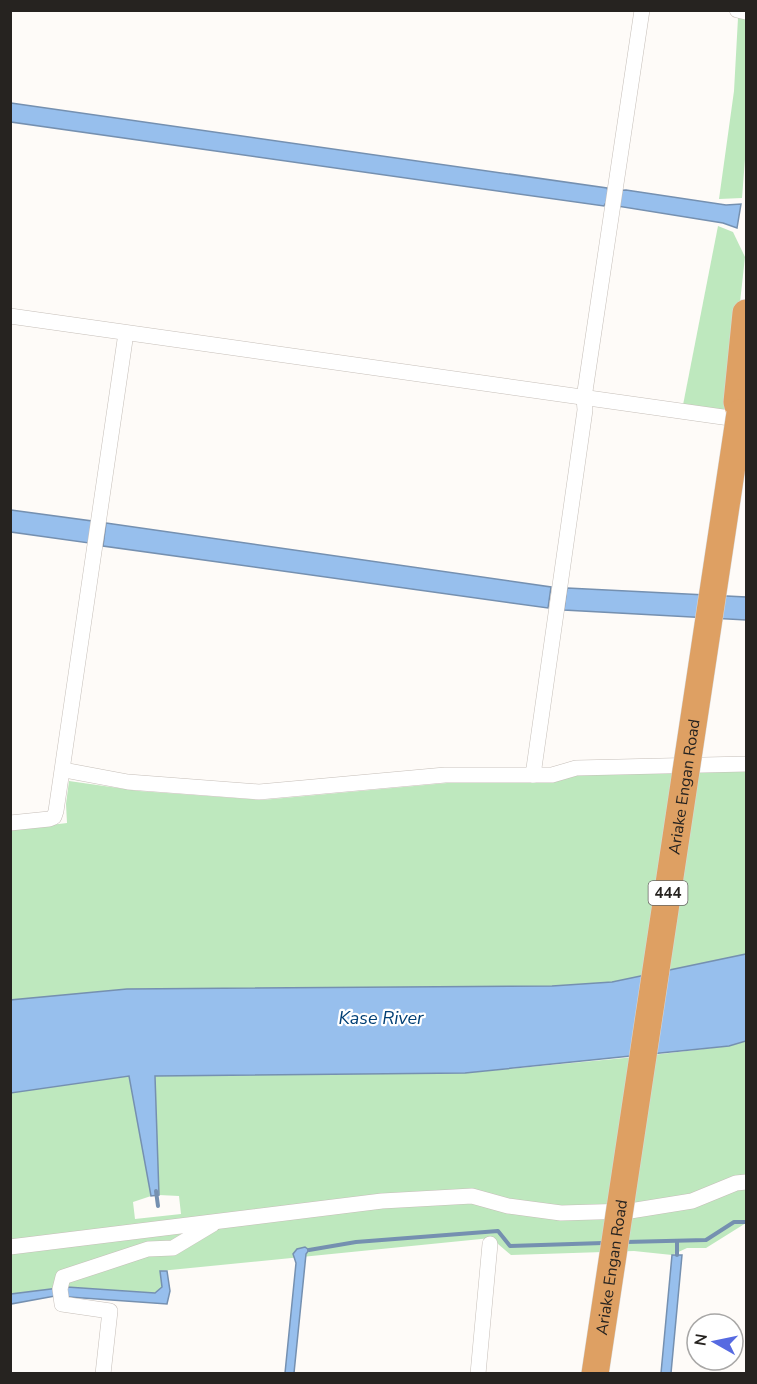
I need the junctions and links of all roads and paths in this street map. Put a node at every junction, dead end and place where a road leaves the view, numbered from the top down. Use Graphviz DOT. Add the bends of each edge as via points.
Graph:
graph roads {
  1 [pos="642,10"];
  2 [pos="736,10"];
  3 [pos="747,12"];
  4 [pos="747,313"];
  5 [pos="10,316"];
  6 [pos="126,333"];
  7 [pos="584,398"];
  8 [pos="744,411"];
  9 [pos="747,764"];
  10 [pos="64,770"];
  11 [pos="533,775"];
  12 [pos="10,823"];
  13 [pos="747,1182"];
  14 [pos="218,1221"];
  15 [pos="490,1244"];
  16 [pos="10,1247"];
  17 [pos="103,1374"];
  18 [pos="478,1374"];
  19 [pos="595,1374"];
  1 -- 7 [label="street"];
  2 -- 3 [label="street"];
  4 -- 8 [label="highway, Ariake Engan Road" via="737,402"];
  5 -- 6 [label="street"];
  6 -- 7 [label="street"];
  6 -- 10 [label="street"];
  7 -- 8 [label="street"];
  7 -- 11 [label="street"];
  8 -- 19 [label="highway, Ariake Engan Road / 444, bridge"];
  9 -- 11 [label="street" via="576,768 552,775"];
  10 -- 11 [label="street" via="128,782 259,792 445,775"];
  10 -- 12 [label="street" via="54,817"];
  13 -- 14 [label="street" via="692,1201 630,1211 561,1213 508,1206 472,1196 382,1201"];
  14 -- 16 [label="street"];
  14 -- 17 [label="street" via="173,1248 148,1249 63,1277 62,1304 110,1311"];
  15 -- 18 [label="street"];
}
